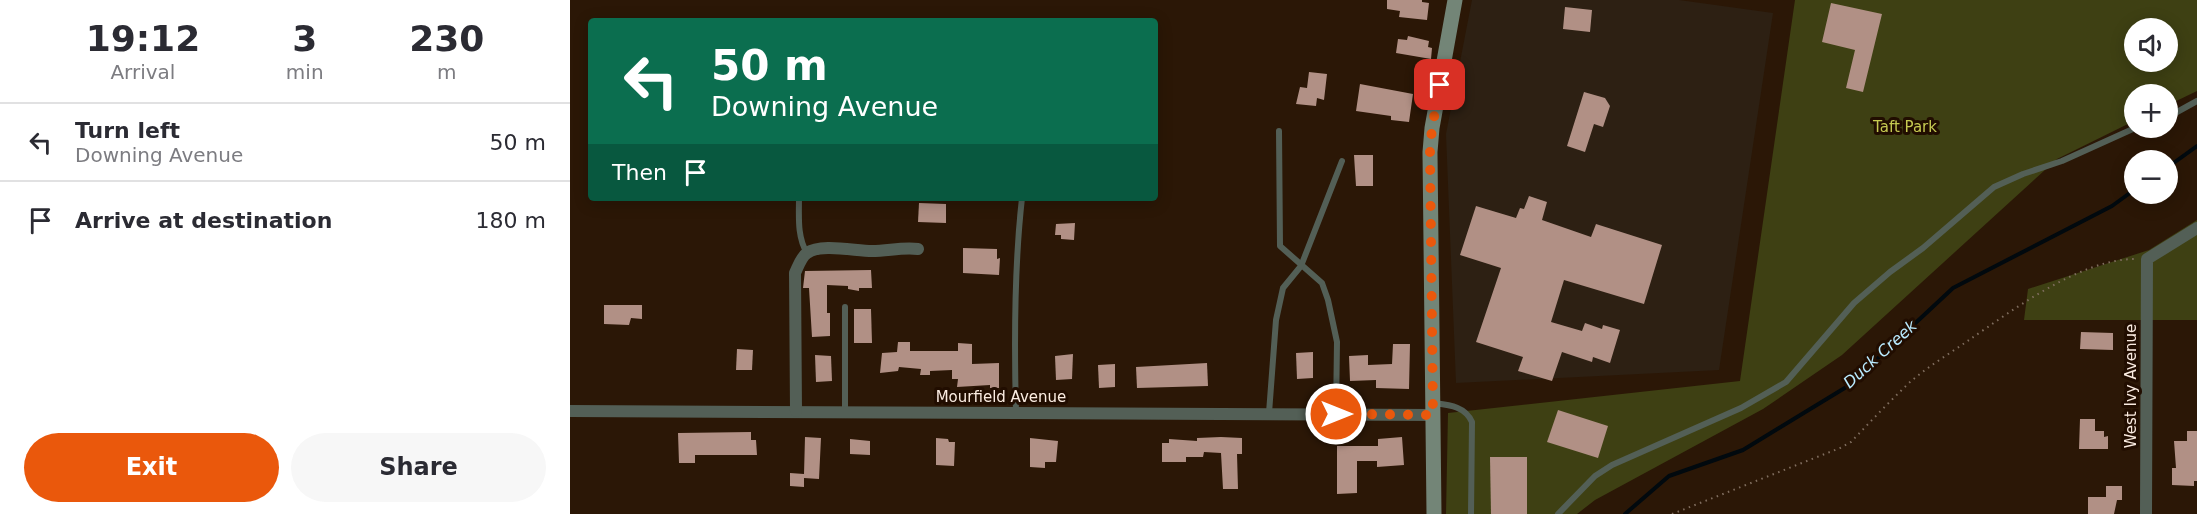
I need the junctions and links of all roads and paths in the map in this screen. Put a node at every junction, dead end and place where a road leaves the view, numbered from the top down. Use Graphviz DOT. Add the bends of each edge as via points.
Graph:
graph roads {
  1 [pos="1455,0"];
  2 [pos="2197,101"];
  3 [pos="2178,111"];
  4 [pos="1279,131"];
  5 [pos="2124,133"];
  6 [pos="1342,161"];
  7 [pos="799,201"];
  8 [pos="1022,201"];
  9 [pos="2197,228"];
  10 [pos="918,249"];
  11 [pos="807,253"];
  12 [pos="2147,259"];
  13 [pos="1301,266"];
  14 [pos="845,307"];
  15 [pos="1433,409"];
  16 [pos="570,411"];
  17 [pos="796,411"];
  18 [pos="845,411"];
  19 [pos="1016,412"];
  20 [pos="1269,413"];
  21 [pos="1336,414"];
  22 [pos="1434,514"];
  23 [pos="1472,514"];
  24 [pos="1558,514"];
  25 [pos="1672,514"];
  26 [pos="2146,514"];
  1 -- 15 [label="street" via="1430,152"];
  2 -- 3 [label="lane"];
  4 -- 13 [label="lane" via="1280,246"];
  5 -- 24 [label="lane" via="1994,187 1854,303 1786,382 1741,408 1612,465 1595,476"];
  6 -- 13 [label="lane"];
  7 -- 11 [label="lane" via="801,242"];
  8 -- 19 [label="lane" via="1014,326"];
  9 -- 12 [label="street"];
  10 -- 11 [label="street" via="829,248"];
  11 -- 17 [label="street" via="795,273"];
  12 -- 25 [label="path" via="2106,262 2045,291 1920,374 1840,448"];
  12 -- 26 [label="street, West Ivy Avenue"];
  13 -- 20 [label="lane" via="1283,288 1278,309"];
  13 -- 21 [label="lane" via="1322,283 1330,310 1337,342"];
  14 -- 18 [label="lane"];
  15 -- 21 [label="street, Mourfield Avenue"];
  15 -- 22 [label="street"];
  15 -- 23 [label="lane" via="1454,406 1468,414 1472,422"];
  16 -- 17 [label="street, Mourfield Avenue"];
  17 -- 18 [label="street, Mourfield Avenue"];
  18 -- 19 [label="street, Mourfield Avenue"];
  19 -- 20 [label="street, Mourfield Avenue"];
  20 -- 21 [label="street, Mourfield Avenue"];
}
